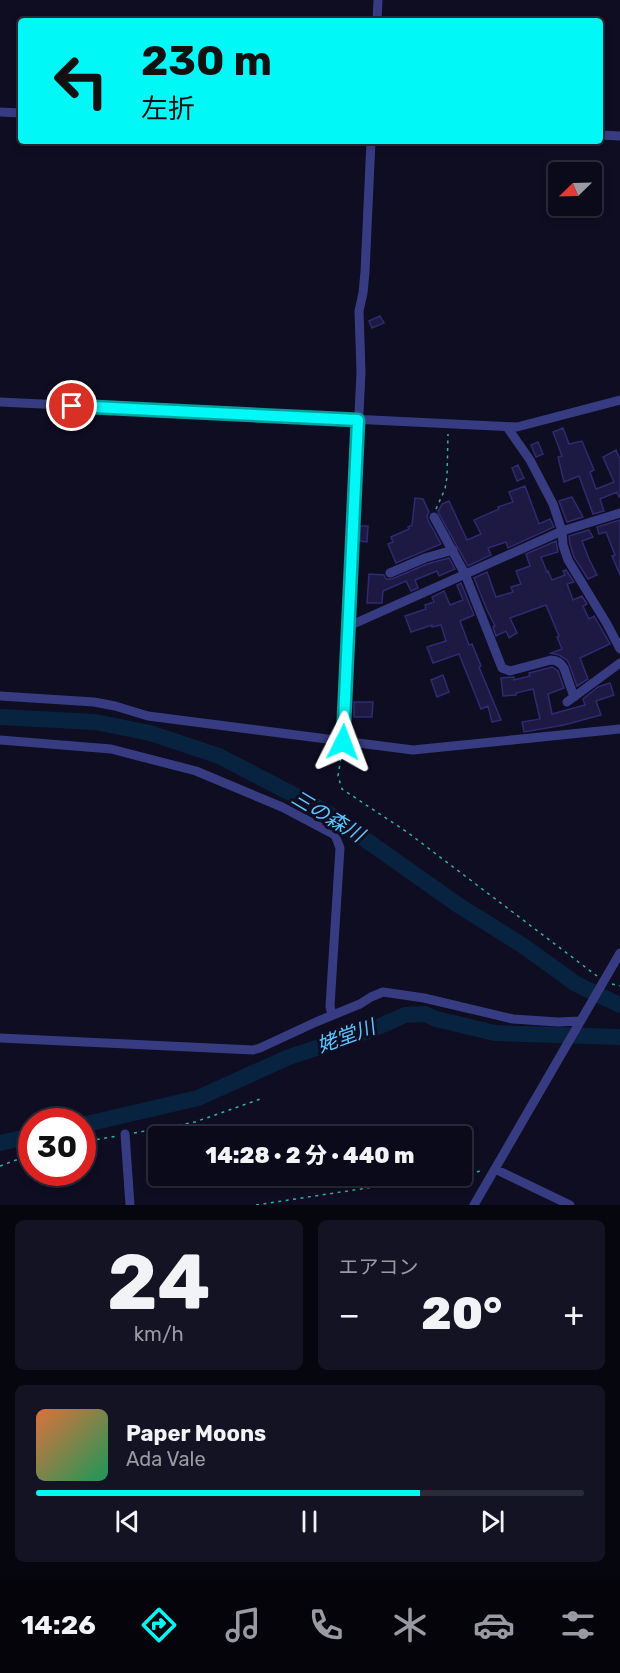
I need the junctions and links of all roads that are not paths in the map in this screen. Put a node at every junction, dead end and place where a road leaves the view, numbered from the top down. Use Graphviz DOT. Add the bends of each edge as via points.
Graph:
graph roads {
  1 [pos="378,0"];
  2 [pos="377,18"];
  3 [pos="0,112"];
  4 [pos="18,113"];
  5 [pos="603,135"];
  6 [pos="620,136"];
  7 [pos="371,144"];
  8 [pos="620,400"];
  9 [pos="0,402"];
  10 [pos="358,420"];
  11 [pos="507,427"];
  12 [pos="620,513"];
  13 [pos="434,517"];
  14 [pos="562,531"];
  15 [pos="453,550"];
  16 [pos="390,573"];
  17 [pos="465,574"];
  18 [pos="349,626"];
  19 [pos="620,649"];
  20 [pos="620,663"];
  21 [pos="0,696"];
  22 [pos="620,729"];
  23 [pos="0,740"];
  24 [pos="343,742"];
  25 [pos="620,953"];
  26 [pos="333,1015"];
  27 [pos="579,1023"];
  28 [pos="0,1038"];
  29 [pos="125,1134"];
  30 [pos="495,1169"];
  31 [pos="130,1205"];
  32 [pos="474,1205"];
  33 [pos="570,1205"];
  1 -- 2 [label="street"];
  3 -- 4 [label="street"];
  5 -- 6 [label="street"];
  7 -- 10 [label="street" via="365,272 359,310 362,372"];
  8 -- 11 [label="street"];
  9 -- 10 [label="street"];
  10 -- 11 [label="street"];
  10 -- 18 [label="street"];
  11 -- 14 [label="street" via="530,460"];
  12 -- 14 [label="street"];
  13 -- 15 [label="street"];
  14 -- 17 [label="street"];
  14 -- 19 [label="street" via="568,560"];
  15 -- 16 [label="street"];
  15 -- 17 [label="street"];
  17 -- 18 [label="street"];
  17 -- 20 [label="street" via="502,668 510,671 555,660 564,668 571,700"];
  18 -- 24 [label="street"];
  21 -- 24 [label="street" via="93,702 148,716"];
  22 -- 24 [label="street" via="413,750"];
  23 -- 26 [label="street" via="111,749 196,771 282,807 335,836 340,848 330,1006"];
  25 -- 27 [label="street"];
  26 -- 27 [label="street" via="383,992 513,1019"];
  26 -- 28 [label="street" via="253,1050"];
  27 -- 30 [label="street"];
  29 -- 31 [label="street"];
  30 -- 32 [label="street"];
  30 -- 33 [label="street"];
}
